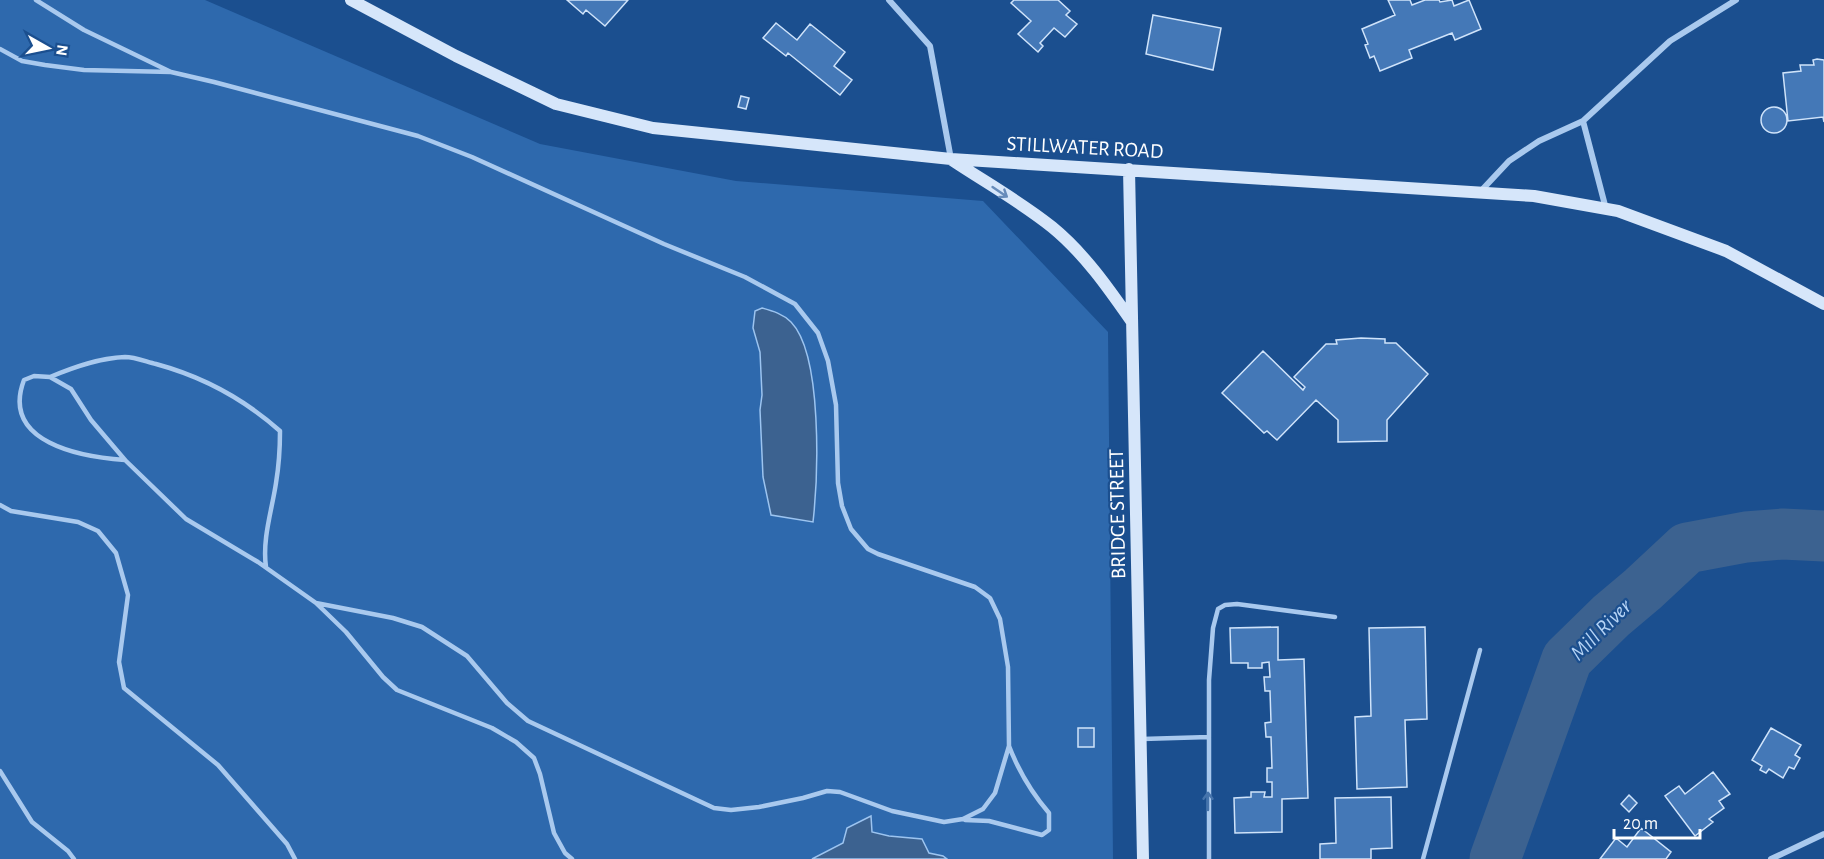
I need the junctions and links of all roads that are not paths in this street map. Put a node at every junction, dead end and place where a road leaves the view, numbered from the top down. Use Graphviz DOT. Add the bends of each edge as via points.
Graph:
graph roads {
  1 [pos="36,0"];
  2 [pos="351,0"];
  3 [pos="889,0"];
  4 [pos="1736,0"];
  5 [pos="0,49"];
  6 [pos="171,72"];
  7 [pos="1583,121"];
  8 [pos="951,159"];
  9 [pos="1129,169"];
  10 [pos="1480,192"];
  11 [pos="1606,209"];
  12 [pos="1824,304"];
  13 [pos="1132,322"];
  14 [pos="50,377"];
  15 [pos="125,460"];
  16 [pos="0,505"];
  17 [pos="266,568"];
  18 [pos="316,603"];
  19 [pos="1335,617"];
  20 [pos="1480,650"];
  21 [pos="1209,737"];
  22 [pos="1141,739"];
  23 [pos="1009,746"];
  24 [pos="0,771"];
  25 [pos="963,819"];
  26 [pos="1824,834"];
  27 [pos="74,859"];
  28 [pos="295,859"];
  29 [pos="572,859"];
  30 [pos="1143,859"];
  31 [pos="1209,859"];
  32 [pos="1423,859"];
  33 [pos="1771,859"];
  1 -- 6 [label="lane" via="84,30"];
  2 -- 8 [label="main road, STILLWATER ROAD" via="556,104 653,128"];
  3 -- 8 [label="street" via="930,46"];
  4 -- 7 [label="street" via="1670,41"];
  5 -- 6 [label="lane" via="22,61 45,65"];
  6 -- 23 [label="lane" via="418,136 745,277 795,304 818,333 828,361 836,405 838,483 851,529 868,549 878,554 975,587 990,598 1000,619 1008,667"];
  7 -- 10 [label="street" via="1539,141 1509,161"];
  7 -- 11 [label="street"];
  8 -- 9 [label="main road, STILLWATER ROAD"];
  8 -- 13 [label="main road, one-way" via="1052,227 1109,289"];
  9 -- 10 [label="main road, STILLWATER ROAD"];
  9 -- 13 [label="main road, BRIDGE STREET"];
  10 -- 11 [label="main road, STILLWATER ROAD" via="1534,196"];
  11 -- 12 [label="main road, STILLWATER ROAD" via="1726,251"];
  13 -- 22 [label="main road, BRIDGE STREET"];
  14 -- 15 [label="lane" via="71,388 91,420"];
  14 -- 15 [label="lane" via="24,380 18,394 22,420 61,450"];
  14 -- 17 [label="lane" via="77,366 128,357 198,376 263,415 280,431 264,553"];
  15 -- 17 [label="lane" via="186,519"];
  16 -- 28 [label="lane" via="10,511 78,522 98,531 116,553 128,595 119,662 124,688 218,765 287,844"];
  17 -- 18 [label="lane"];
  18 -- 25 [label="lane" via="422,627 467,656 507,704 528,720 714,808 759,807 827,791 924,819"];
  18 -- 29 [label="lane" via="397,690 492,728 534,758 554,833"];
  19 -- 21 [label="lane" via="1237,604 1218,609 1209,680"];
  20 -- 32 [label="lane"];
  21 -- 22 [label="lane"];
  31 -- 21 [label="lane, one-way"];
  22 -- 30 [label="main road, BRIDGE STREET"];
  23 -- 25 [label="lane" via="995,793 983,809"];
  23 -- 25 [label="lane" via="1017,768 1049,813 1049,830 1042,835 989,821"];
  24 -- 27 [label="lane" via="32,822"];
  26 -- 33 [label="street"];
}
